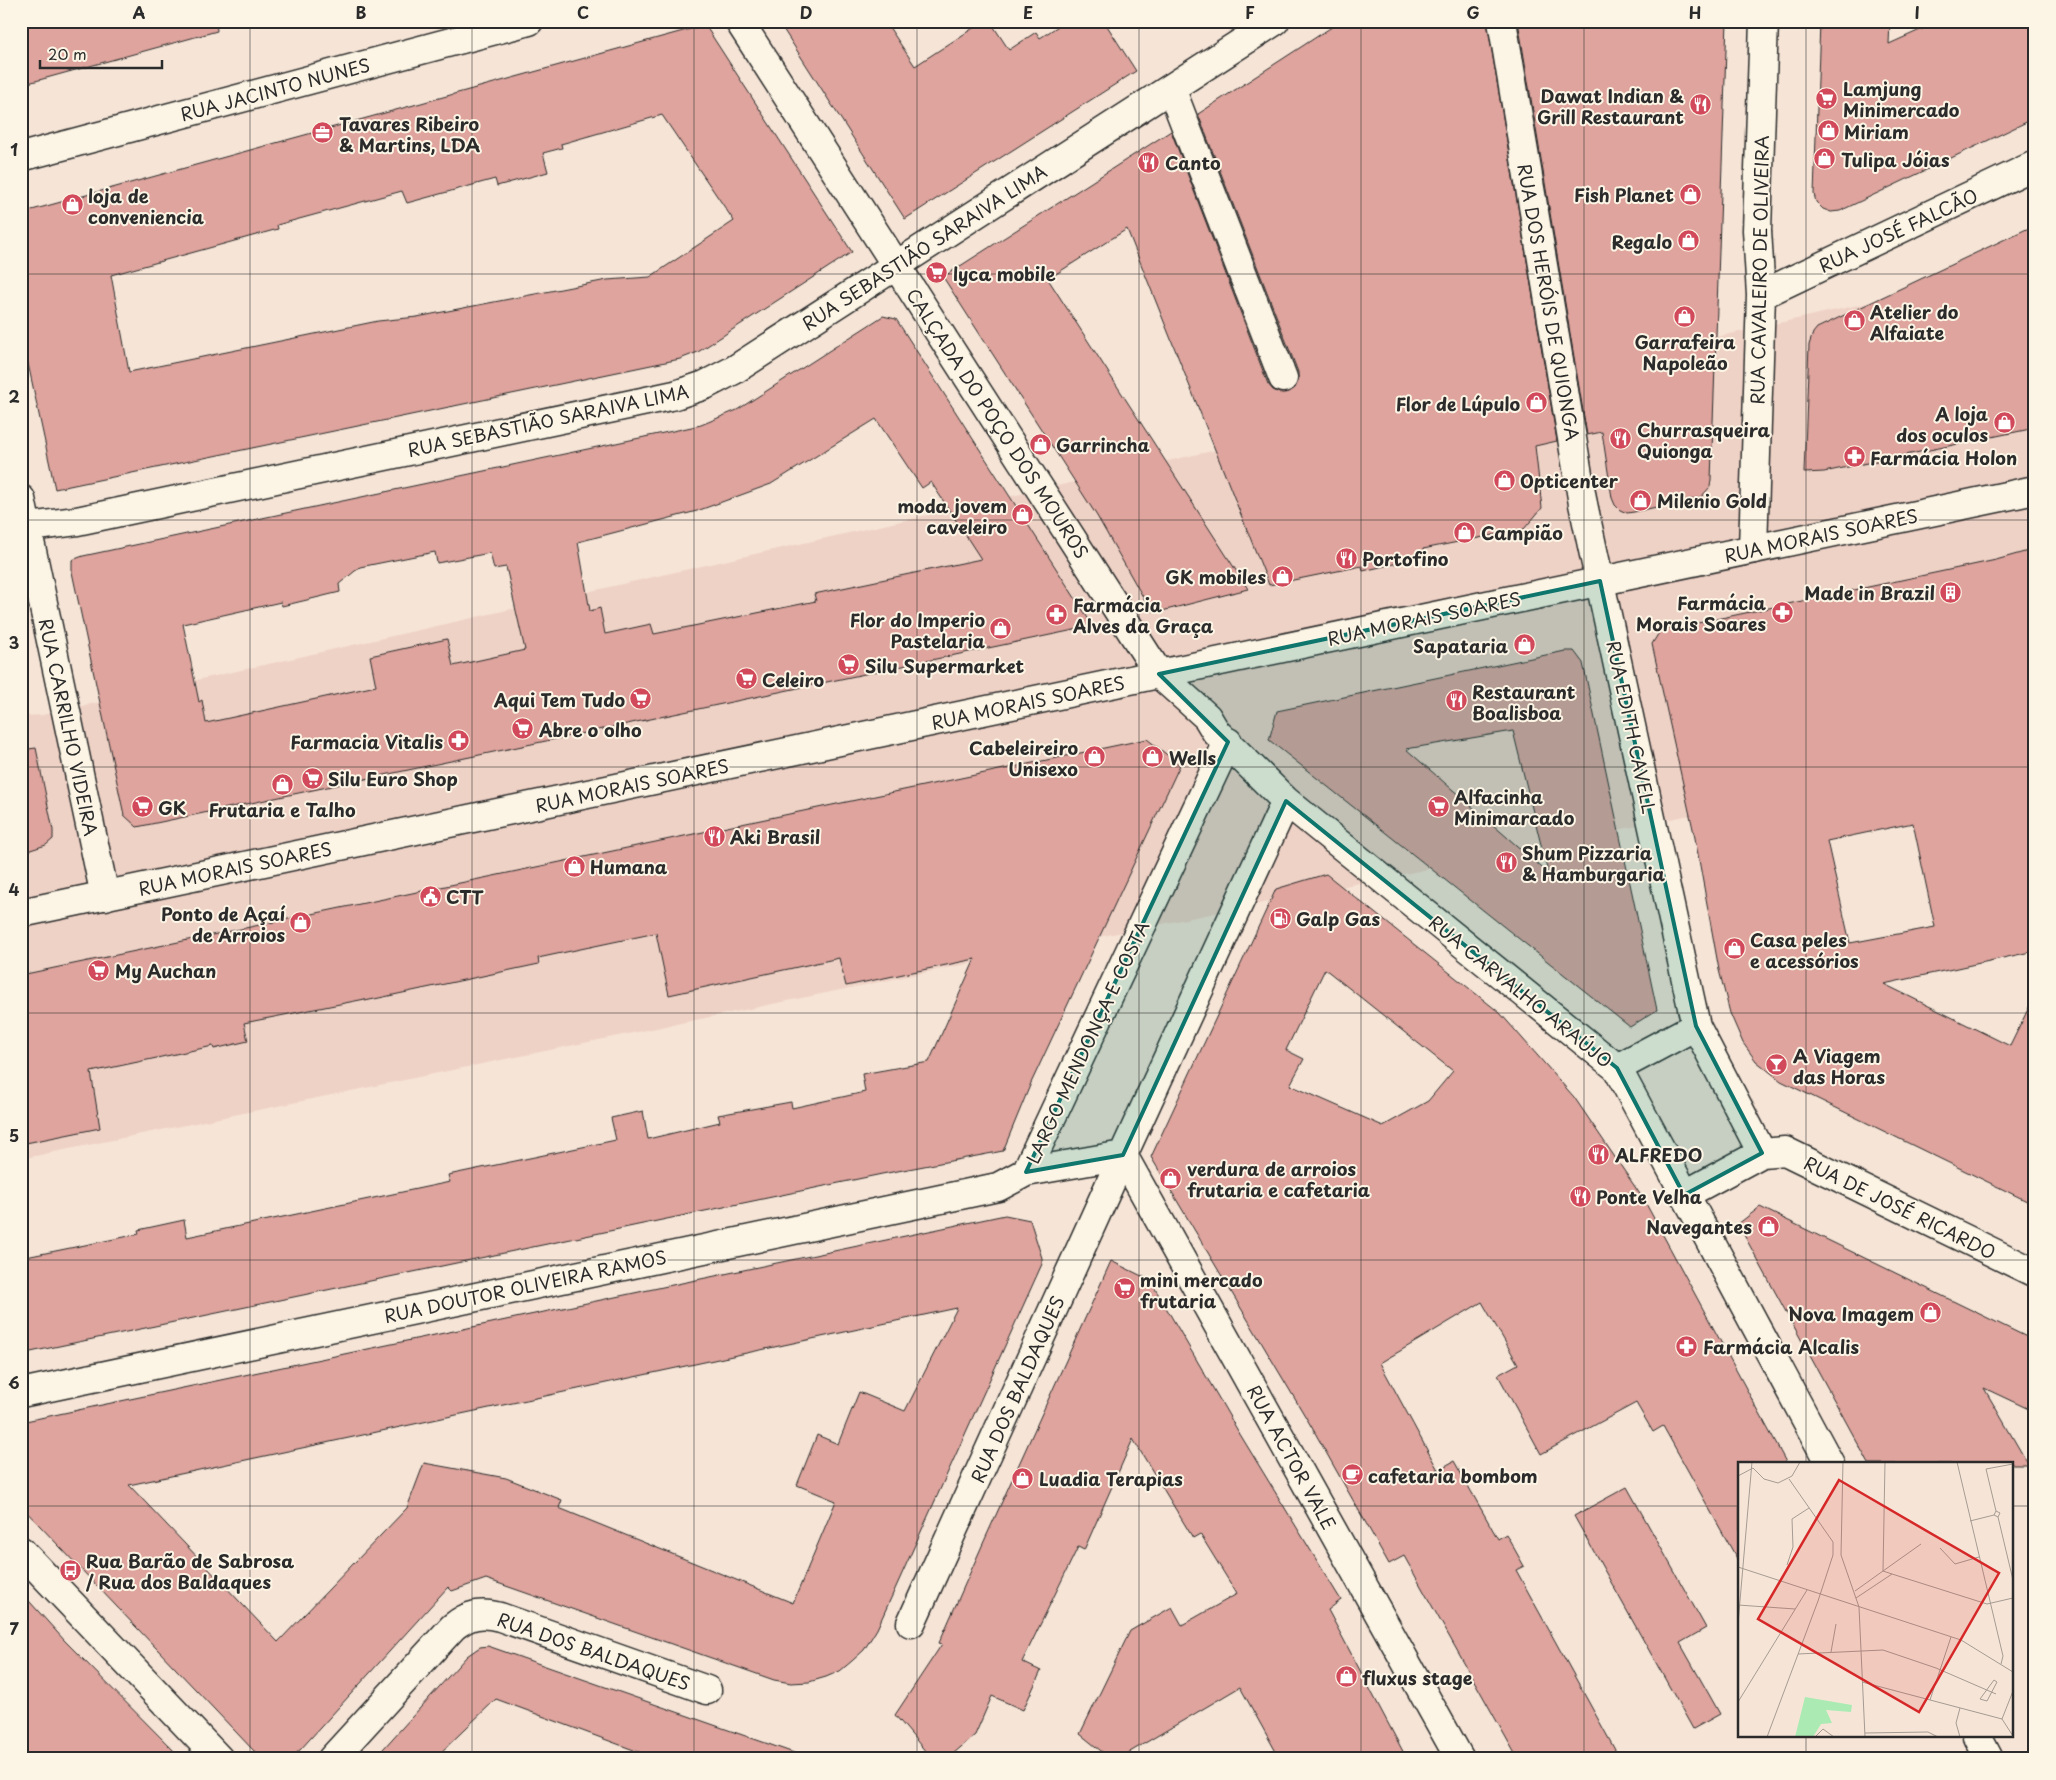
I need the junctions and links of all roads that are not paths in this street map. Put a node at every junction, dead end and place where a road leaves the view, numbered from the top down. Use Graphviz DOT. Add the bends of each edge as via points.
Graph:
graph roads {
  1 [pos="529,21"];
  2 [pos="739,21"];
  3 [pos="1275,21"];
  4 [pos="1502,21"];
  5 [pos="1764,21"];
  6 [pos="1171,88"];
  7 [pos="21,157"];
  8 [pos="2035,165"];
  9 [pos="896,265"];
  10 [pos="1761,295"];
  11 [pos="1283,378"];
  12 [pos="2035,490"];
  13 [pos="21,499"];
  14 [pos="24,528"];
  15 [pos="1753,549"];
  16 [pos="1600,581"];
  17 [pos="1159,674"];
  18 [pos="1228,742"];
  19 [pos="1286,801"];
  20 [pos="105,896"];
  21 [pos="21,913"];
  22 [pos="1696,1026"];
  23 [pos="1617,1068"];
  24 [pos="1762,1153"];
  25 [pos="1123,1154"];
  26 [pos="1026,1172"];
  27 [pos="1684,1195"];
  28 [pos="2035,1273"];
  29 [pos="21,1393"];
  30 [pos="1829,1462"];
  31 [pos="21,1550"];
  32 [pos="911,1623"];
  33 [pos="706,1690"];
  34 [pos="1978,1738"];
  35 [pos="219,1759"];
  36 [pos="332,1759"];
  37 [pos="1460,1759"];
  38 [pos="1989,1759"];
  1 -- 7 [label="street, RUA JACINTO NUNES"];
  2 -- 9 [label="street, CALÇADA DO POÇO DOS MOUROS"];
  3 -- 6 [label="street, RUA SEBASTIÃO SARAIVA LIMA"];
  4 -- 16 [label="street, RUA DOS HERÓIS DE QUIONGA" via="1583,504"];
  5 -- 10 [label="street, RUA CAVALEIRO DE OLIVEIRA" via="1757,230"];
  6 -- 9 [label="street, RUA SEBASTIÃO SARAIVA LIMA"];
  6 -- 11 [label="street"];
  8 -- 10 [label="street, RUA JOSÉ FALCÃO"];
  9 -- 14 [label="street, RUA SEBASTIÃO SARAIVA LIMA" via="734,370 691,391 86,519"];
  9 -- 17 [label="street, CALÇADA DO POÇO DOS MOUROS"];
  10 -- 15 [label="street, RUA CAVALEIRO DE OLIVEIRA"];
  12 -- 15 [label="street, RUA MORAIS SOARES"];
  13 -- 14 [label="street, RUA CARRILHO VIDEIRA"];
  14 -- 20 [label="street, RUA CARRILHO VIDEIRA"];
  15 -- 16 [label="street, RUA MORAIS SOARES"];
  16 -- 17 [label="street, RUA MORAIS SOARES"];
  16 -- 22 [label="street, RUA EDITH CAVELL"];
  17 -- 18 [label="street, RUA CARVALHO ARAÚJO" via="1207,717 1216,732"];
  17 -- 20 [label="street, RUA MORAIS SOARES"];
  18 -- 19 [label="street, RUA CARVALHO ARAÚJO"];
  18 -- 26 [label="street, LARGO MENDONÇA E COSTA"];
  19 -- 23 [label="street, RUA CARVALHO ARAÚJO"];
  19 -- 25 [label="street"];
  20 -- 21 [label="street, RUA MORAIS SOARES"];
  22 -- 23 [label="street"];
  22 -- 24 [label="street, RUA EDITH CAVELL"];
  23 -- 27 [label="street, RUA CARVALHO ARAÚJO"];
  24 -- 27 [label="street"];
  24 -- 28 [label="street, RUA DE JOSÉ RICARDO" via="1785,1151"];
  25 -- 26 [label="street, LARGO MENDONÇA E COSTA"];
  25 -- 32 [label="street, RUA DOS BALDAQUES"];
  25 -- 37 [label="street, RUA ACTOR VALE"];
  26 -- 29 [label="street, RUA DOUTOR OLIVEIRA RAMOS" via="998,1187"];
  27 -- 30 [label="street, RUA CARVALHO ARAÚJO"];
  31 -- 35 [label="street"];
  33 -- 36 [label="street, RUA DOS BALDAQUES" via="500,1617 475,1614 453,1627"];
  34 -- 38 [label="street"];
}
